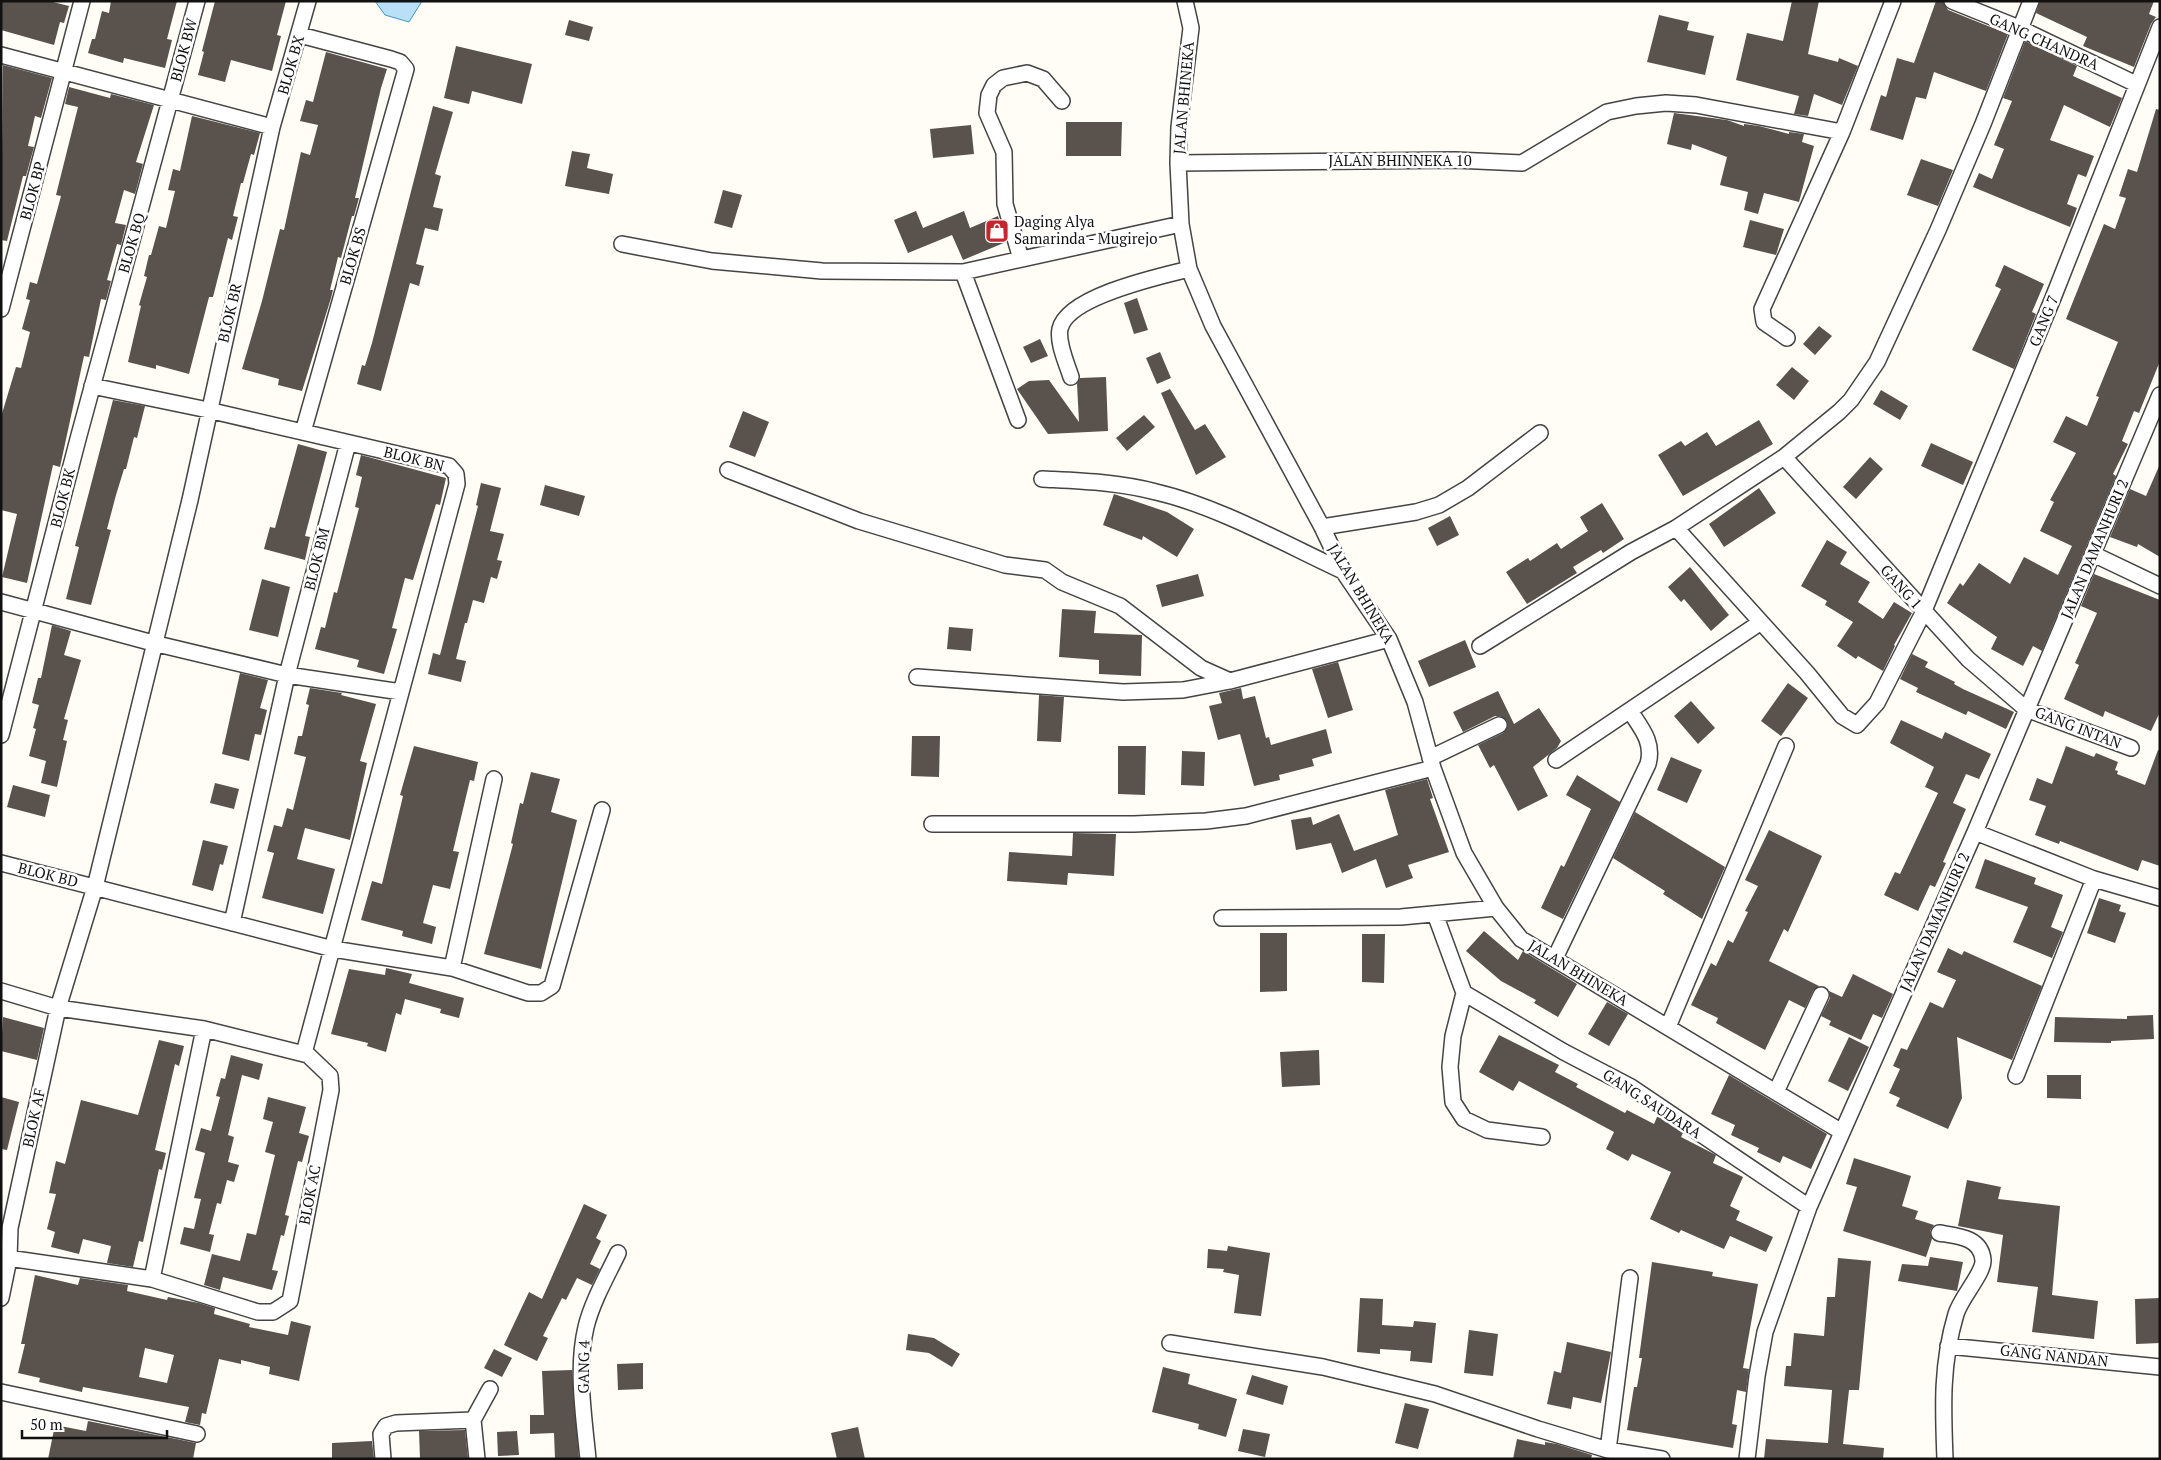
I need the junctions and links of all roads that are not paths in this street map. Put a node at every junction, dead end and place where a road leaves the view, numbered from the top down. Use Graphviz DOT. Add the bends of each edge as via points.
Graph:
graph roads {
  1 [pos="82,1"];
  2 [pos="197,1"];
  3 [pos="308,1"];
  4 [pos="1185,1"];
  5 [pos="1893,1"];
  6 [pos="1952,1"];
  7 [pos="2031,1"];
  8 [pos="2160,27"];
  9 [pos="2019,28"];
  10 [pos="300,35"];
  11 [pos="1,54"];
  12 [pos="64,73"];
  13 [pos="2136,84"];
  14 [pos="172,99"];
  15 [pos="1062,101"];
  16 [pos="272,128"];
  17 [pos="1842,132"];
  18 [pos="1178,163"];
  19 [pos="1181,224"];
  20 [pos="622,244"];
  21 [pos="1021,259"];
  22 [pos="1189,268"];
  23 [pos="963,272"];
  24 [pos="1,310"];
  25 [pos="1787,338"];
  26 [pos="1071,377"];
  27 [pos="92,386"];
  28 [pos="2160,395"];
  29 [pos="208,410"];
  30 [pos="1018,420"];
  31 [pos="2154,424"];
  32 [pos="303,432"];
  33 [pos="1540,432"];
  34 [pos="348,443"];
  35 [pos="1784,458"];
  36 [pos="728,470"];
  37 [pos="1042,479"];
  38 [pos="1322,527"];
  39 [pos="1676,528"];
  40 [pos="2093,554"];
  41 [pos="1343,571"];
  42 [pos="2160,586"];
  43 [pos="1,602"];
  44 [pos="35,610"];
  45 [pos="1923,612"];
  46 [pos="1761,622"];
  47 [pos="1389,639"];
  48 [pos="153,643"];
  49 [pos="1480,646"];
  50 [pos="287,675"];
  51 [pos="917,677"];
  52 [pos="1230,681"];
  53 [pos="401,692"];
  54 [pos="2026,709"];
  55 [pos="1630,711"];
  56 [pos="1499,725"];
  57 [pos="1,735"];
  58 [pos="1786,746"];
  59 [pos="2131,748"];
  60 [pos="1556,760"];
  61 [pos="1431,763"];
  62 [pos="494,779"];
  63 [pos="602,810"];
  64 [pos="932,824"];
  65 [pos="1975,832"];
  66 [pos="1,863"];
  67 [pos="2094,879"];
  68 [pos="95,887"];
  69 [pos="2160,898"];
  70 [pos="1496,908"];
  71 [pos="1435,914"];
  72 [pos="1222,918"];
  73 [pos="232,923"];
  74 [pos="333,949"];
  75 [pos="1555,958"];
  76 [pos="452,968"];
  77 [pos="1,991"];
  78 [pos="1464,993"];
  79 [pos="1821,995"];
  80 [pos="58,1008"];
  81 [pos="1668,1027"];
  82 [pos="204,1029"];
  83 [pos="304,1054"];
  84 [pos="2016,1076"];
  85 [pos="1776,1092"];
  86 [pos="1842,1132"];
  87 [pos="1542,1137"];
  88 [pos="1809,1208"];
  89 [pos="10,1228"];
  90 [pos="1939,1233"];
  91 [pos="1,1243"];
  92 [pos="618,1253"];
  93 [pos="5,1258"];
  94 [pos="1630,1278"];
  95 [pos="152,1279"];
  96 [pos="1,1298"];
  97 [pos="1170,1343"];
  98 [pos="1948,1346"];
  99 [pos="2160,1367"];
  100 [pos="490,1389"];
  101 [pos="1,1392"];
  102 [pos="473,1420"];
  103 [pos="197,1434"];
  104 [pos="1608,1450"];
  105 [pos="382,1459"];
  106 [pos="477,1459"];
  107 [pos="588,1459"];
  108 [pos="1662,1459"];
  109 [pos="1748,1459"];
  110 [pos="1945,1459"];
  1 -- 12 [label="street, BLOK BP"];
  2 -- 14 [label="street, BLOK BW"];
  3 -- 10 [label="street, BLOK BX"];
  4 -- 18 [label="street, JALAN BHINEKA" via="1191,28"];
  5 -- 17 [label="street"];
  6 -- 9 [label="street, GANG CHANDRA"];
  7 -- 9 [label="street"];
  8 -- 13 [label="street, GANG 7"];
  9 -- 13 [label="street, GANG CHANDRA"];
  9 -- 35 [label="street" via="1957,186 1877,362 1851,400"];
  10 -- 16 [label="street, BLOK BX"];
  10 -- 32 [label="street, BLOK BS" via="400,62 406,69"];
  11 -- 12 [label="street"];
  12 -- 14 [label="street"];
  12 -- 24 [label="street, BLOK BP"];
  13 -- 45 [label="street, GANG 7" via="2046,316"];
  14 -- 16 [label="street"];
  14 -- 27 [label="street, BLOK BQ"];
  15 -- 21 [label="street" via="1043,79 1027,73 1004,78 994,85 989,95 988,113 1004,152 1005,204"];
  16 -- 29 [label="street, BLOK BR"];
  17 -- 18 [label="street, JALAN BHINNEKA 10" via="1696,105 1666,103 1607,112 1522,163 1455,160"];
  17 -- 25 [label="street" via="1762,309 1764,322"];
  18 -- 19 [label="street, JALAN BHINEKA"];
  19 -- 21 [label="street"];
  19 -- 22 [label="street, JALAN BHINEKA"];
  20 -- 23 [label="street" via="712,261 822,271"];
  21 -- 23 [label="street"];
  22 -- 26 [label="street" via="1123,285 1067,316 1060,328 1060,339"];
  22 -- 38 [label="street, JALAN BHINEKA" via="1214,326"];
  23 -- 30 [label="street"];
  27 -- 29 [label="street, BLOK BN"];
  27 -- 44 [label="street, BLOK BK"];
  28 -- 31 [label="street, JALAN DAMANHURI 2"];
  29 -- 32 [label="street, BLOK BN"];
  29 -- 48 [label="street, BLOK BR" via="190,500"];
  31 -- 40 [label="street, JALAN DAMANHURI 2"];
  32 -- 34 [label="street, BLOK BN"];
  33 -- 38 [label="street" via="1468,488 1439,505 1416,512"];
  34 -- 50 [label="street, BLOK BM"];
  34 -- 53 [label="street, BLOK BN" via="450,466 456,474 457,484"];
  35 -- 39 [label="street"];
  35 -- 45 [label="street, GANG 1"];
  36 -- 52 [label="street" via="868,524 1005,565 1045,570 1062,582 1120,606 1201,668"];
  37 -- 41 [label="street" via="1098,481 1156,492 1204,507"];
  38 -- 41 [label="street, JALAN BHINEKA"];
  39 -- 46 [label="street"];
  39 -- 49 [label="street" via="1631,552"];
  40 -- 42 [label="street"];
  40 -- 54 [label="street, JALAN DAMANHURI 2"];
  41 -- 47 [label="street, JALAN BHINEKA"];
  43 -- 44 [label="street"];
  44 -- 48 [label="street"];
  44 -- 57 [label="street"];
  45 -- 46 [label="street, GANG 7" via="1877,703 1857,724 1842,716"];
  45 -- 54 [label="street, GANG 1" via="1968,659"];
  46 -- 55 [label="street"];
  47 -- 52 [label="street"];
  47 -- 61 [label="street, JALAN BHINEKA" via="1415,702"];
  48 -- 50 [label="street"];
  48 -- 68 [label="street, BLOK AF"];
  50 -- 53 [label="street"];
  50 -- 73 [label="street, BLOK BM"];
  51 -- 52 [label="street" via="1123,692 1183,690"];
  53 -- 74 [label="street"];
  54 -- 59 [label="street, GANG INTAN"];
  54 -- 65 [label="street, JALAN DAMANHURI 2"];
  55 -- 60 [label="street"];
  55 -- 75 [label="street" via="1648,740 1648,764"];
  56 -- 61 [label="street"];
  58 -- 81 [label="street"];
  61 -- 64 [label="street" via="1246,816 1206,821"];
  61 -- 70 [label="street, JALAN BHINEKA" via="1464,853"];
  62 -- 76 [label="street"];
  63 -- 76 [label="street, BLOK BD" via="552,986 541,993 528,993"];
  65 -- 67 [label="street"];
  65 -- 86 [label="street, JALAN DAMANHURI 2"];
  66 -- 68 [label="street, BLOK BD"];
  67 -- 69 [label="street"];
  67 -- 84 [label="street"];
  68 -- 73 [label="street, BLOK BD"];
  68 -- 80 [label="street, BLOK AF"];
  70 -- 71 [label="street"];
  70 -- 75 [label="street, JALAN BHINEKA" via="1521,939"];
  71 -- 72 [label="street"];
  71 -- 78 [label="street"];
  73 -- 74 [label="street, BLOK BD"];
  74 -- 76 [label="street, BLOK BD"];
  74 -- 83 [label="street"];
  75 -- 81 [label="street, JALAN BHINEKA"];
  77 -- 80 [label="street, BLOK AC"];
  78 -- 87 [label="street" via="1453,1036 1450,1067 1453,1102 1464,1120 1487,1130"];
  78 -- 88 [label="street, GANG SAUDARA" via="1631,1087"];
  79 -- 85 [label="street"];
  80 -- 82 [label="street, BLOK AC"];
  80 -- 89 [label="street, BLOK AF"];
  81 -- 85 [label="street, JALAN BHINEKA"];
  82 -- 83 [label="street, BLOK AC"];
  82 -- 95 [label="street"];
  83 -- 95 [label="street, BLOK AC" via="330,1076 331,1090 290,1301 273,1312 258,1312"];
  85 -- 86 [label="street, JALAN BHINEKA"];
  86 -- 88 [label="street, JALAN DAMANHURI 2"];
  88 -- 109 [label="street, JALAN DAMANHURI 2" via="1765,1332"];
  89 -- 91 [label="street"];
  89 -- 93 [label="street"];
  90 -- 98 [label="street" via="1968,1238 1980,1250 1983,1259 1980,1274 1971,1284 1957,1313"];
  92 -- 107 [label="street, GANG 4" via="586,1325 583,1340"];
  93 -- 95 [label="street, BLOK AC"];
  93 -- 96 [label="street"];
  94 -- 104 [label="street"];
  97 -- 104 [label="street" via="1323,1367 1436,1394"];
  98 -- 99 [label="street, GANG NANDAN"];
  98 -- 110 [label="street" via="1944,1374"];
  100 -- 102 [label="street"];
  101 -- 103 [label="street"];
  102 -- 105 [label="street" via="389,1424 382,1429"];
  102 -- 106 [label="street"];
  104 -- 108 [label="street"];
}
